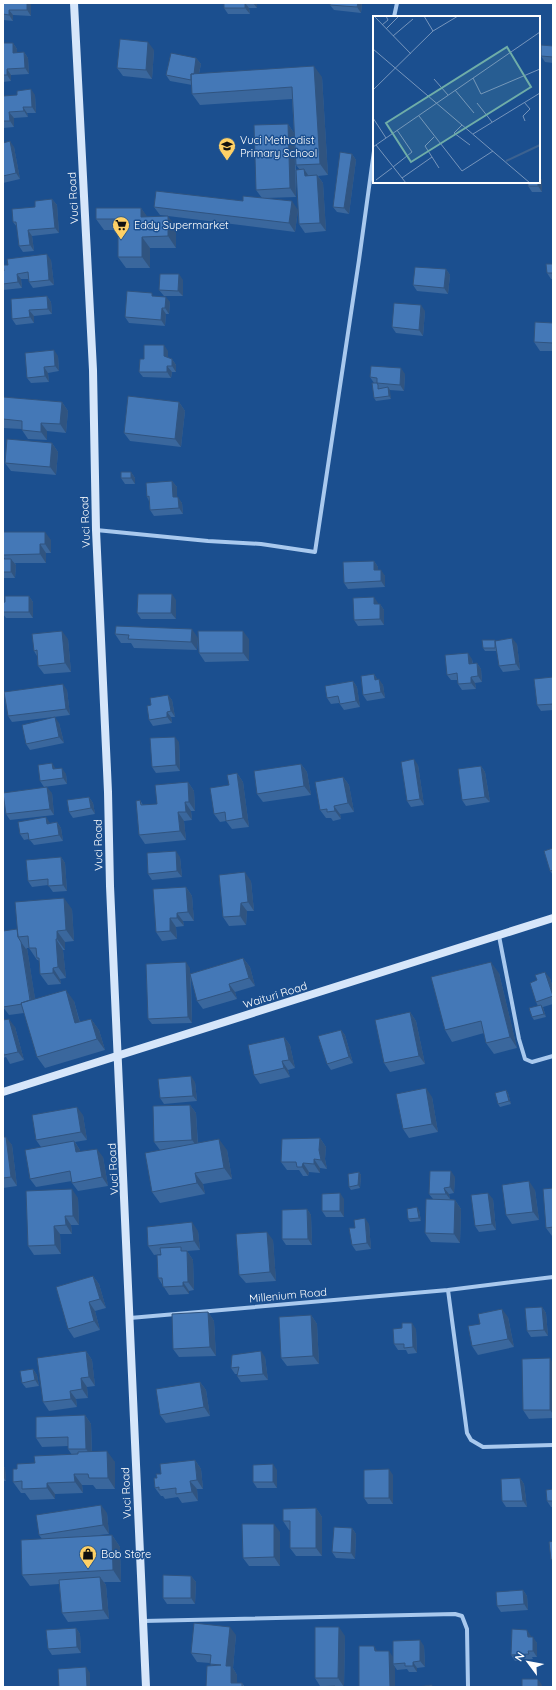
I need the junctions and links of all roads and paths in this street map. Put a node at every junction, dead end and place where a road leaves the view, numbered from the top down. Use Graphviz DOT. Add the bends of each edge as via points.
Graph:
graph roads {
  1 [pos="74,3"];
  2 [pos="397,3"];
  3 [pos="394,16"];
  4 [pos="373,158"];
  5 [pos="96,530"];
  6 [pos="553,918"];
  7 [pos="500,936"];
  8 [pos="119,1056"];
  9 [pos="553,1056"];
  10 [pos="3,1092"];
  11 [pos="553,1277"];
  12 [pos="448,1290"];
  13 [pos="130,1318"];
  14 [pos="553,1445"];
  15 [pos="142,1621"];
  16 [pos="146,1687"];
  17 [pos="468,1687"];
  1 -- 5 [label="main road, Vuci Road" via="93,370"];
  2 -- 3 [label="street"];
  4 -- 5 [label="street" via="315,552 261,544"];
  5 -- 8 [label="main road, Vuci Road"];
  6 -- 7 [label="main road, Waituri Road"];
  7 -- 8 [label="main road, Waituri Road"];
  7 -- 9 [label="street" via="525,1059 532,1062"];
  8 -- 10 [label="main road, Waituri Road"];
  8 -- 13 [label="main road, Vuci Road"];
  11 -- 12 [label="street, Millenium Road"];
  12 -- 13 [label="street, Millenium Road"];
  12 -- 14 [label="street" via="467,1433 471,1440 483,1447"];
  13 -- 15 [label="main road, Vuci Road"];
  15 -- 16 [label="main road, Vuci Road"];
  15 -- 17 [label="street" via="455,1614 462,1616 467,1629"];
}
